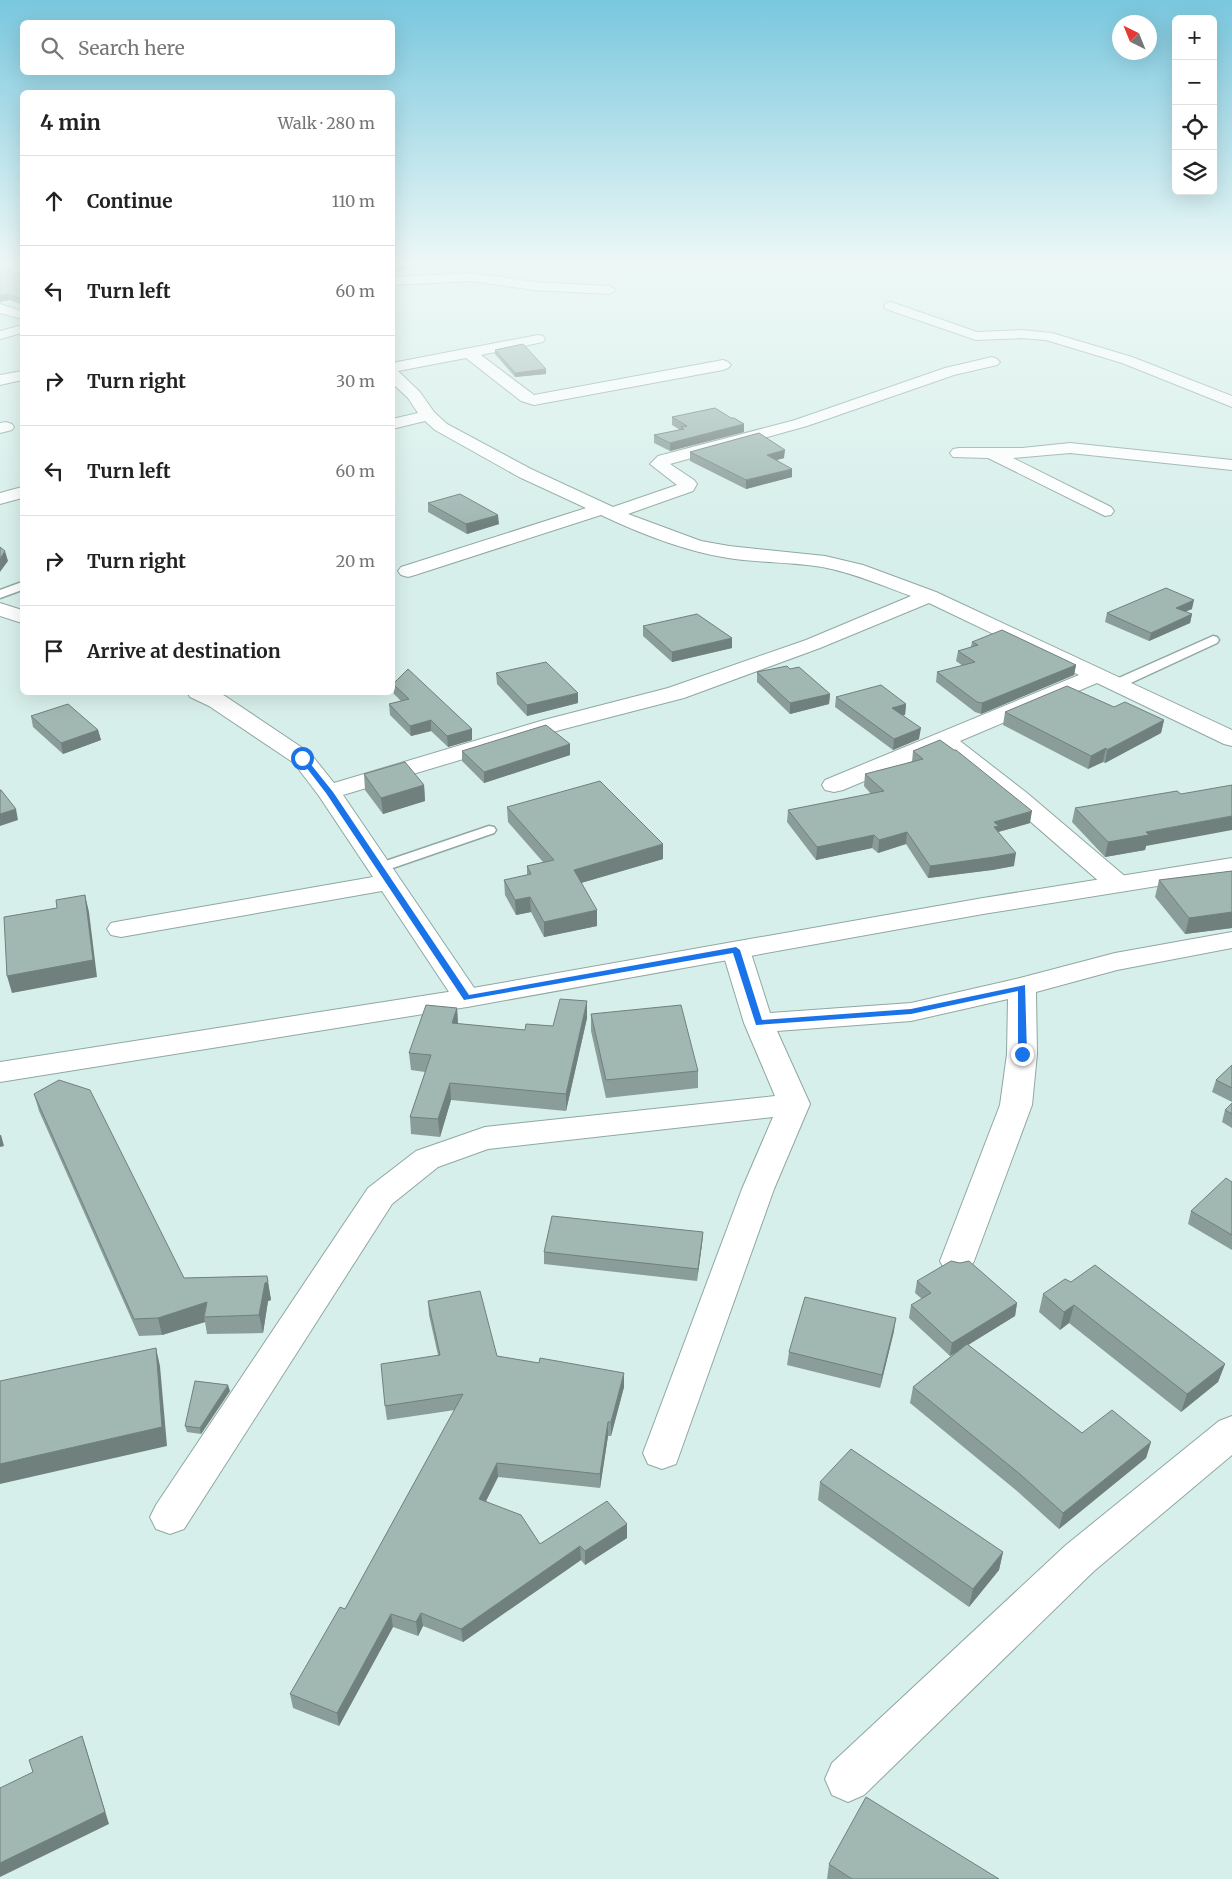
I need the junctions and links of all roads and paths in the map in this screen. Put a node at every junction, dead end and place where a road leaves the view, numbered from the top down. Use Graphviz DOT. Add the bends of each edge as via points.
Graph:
graph roads {
  1 [pos="480,351"];
  2 [pos="1096,351"];
  3 [pos="469,353"];
  4 [pos="992,362"];
  5 [pos="723,365"];
  6 [pos="395,367"];
  7 [pos="20,376"];
  8 [pos="395,377"];
  9 [pos="0,380"];
  10 [pos="1232,402"];
  11 [pos="428,415"];
  12 [pos="395,423"];
  13 [pos="958,452"];
  14 [pos="991,454"];
  15 [pos="1232,465"];
  16 [pos="20,493"];
  17 [pos="0,499"];
  18 [pos="1105,511"];
  19 [pos="608,512"];
  20 [pos="408,571"];
  21 [pos="20,587"];
  22 [pos="0,594"];
  23 [pos="929,596"];
  24 [pos="0,608"];
  25 [pos="20,616"];
  26 [pos="1213,640"];
  27 [pos="1108,680"];
  28 [pos="204,695"];
  29 [pos="1232,739"];
  30 [pos="945,740"];
  31 [pos="834,785"];
  32 [pos="329,792"];
  33 [pos="489,830"];
  34 [pos="1232,866"];
  35 [pos="384,875"];
  36 [pos="1118,884"];
  37 [pos="121,929"];
  38 [pos="1232,940"];
  39 [pos="736,950"];
  40 [pos="1022,987"];
  41 [pos="467,998"];
  42 [pos="759,1023"];
  43 [pos="0,1072"];
  44 [pos="794,1104"];
  45 [pos="957,1261"];
  46 [pos="1232,1432"];
  47 [pos="662,1453"];
  48 [pos="170,1517"];
  49 [pos="848,1779"];
  1 -- 3 [label="street"];
  2 -- 10 [label="street"];
  3 -- 5 [label="street" via="534,400"];
  3 -- 6 [label="street"];
  4 -- 19 [label="street" via="950,371 801,423 664,460 659,464 683,479 687,487"];
  7 -- 9 [label="street"];
  8 -- 11 [label="street" via="414,395"];
  11 -- 12 [label="street"];
  11 -- 19 [label="street" via="441,427 497,459"];
  13 -- 14 [label="street"];
  14 -- 15 [label="street" via="1070,448"];
  14 -- 18 [label="street"];
  16 -- 17 [label="street"];
  19 -- 20 [label="street"];
  19 -- 23 [label="street" via="697,546 825,562 856,569"];
  21 -- 22 [label="lane"];
  23 -- 27 [label="street"];
  23 -- 32 [label="street" via="813,644 676,693 552,725"];
  24 -- 25 [label="street"];
  26 -- 27 [label="lane"];
  27 -- 29 [label="street"];
  27 -- 30 [label="street"];
  28 -- 32 [label="street" via="302,758"];
  30 -- 31 [label="street"];
  30 -- 36 [label="street"];
  32 -- 35 [label="street"];
  33 -- 35 [label="lane"];
  34 -- 36 [label="street"];
  35 -- 37 [label="street"];
  35 -- 41 [label="street"];
  36 -- 39 [label="street"];
  38 -- 40 [label="street" via="1115,962"];
  39 -- 41 [label="street"];
  39 -- 42 [label="street"];
  40 -- 42 [label="street" via="911,1012"];
  40 -- 45 [label="street" via="1022,1054 1016,1105"];
  41 -- 43 [label="street"];
  42 -- 44 [label="street"];
  44 -- 47 [label="street" via="758,1189"];
  44 -- 48 [label="street" via="485,1138 427,1158 380,1196"];
  46 -- 49 [label="street" via="1080,1558"];
}
